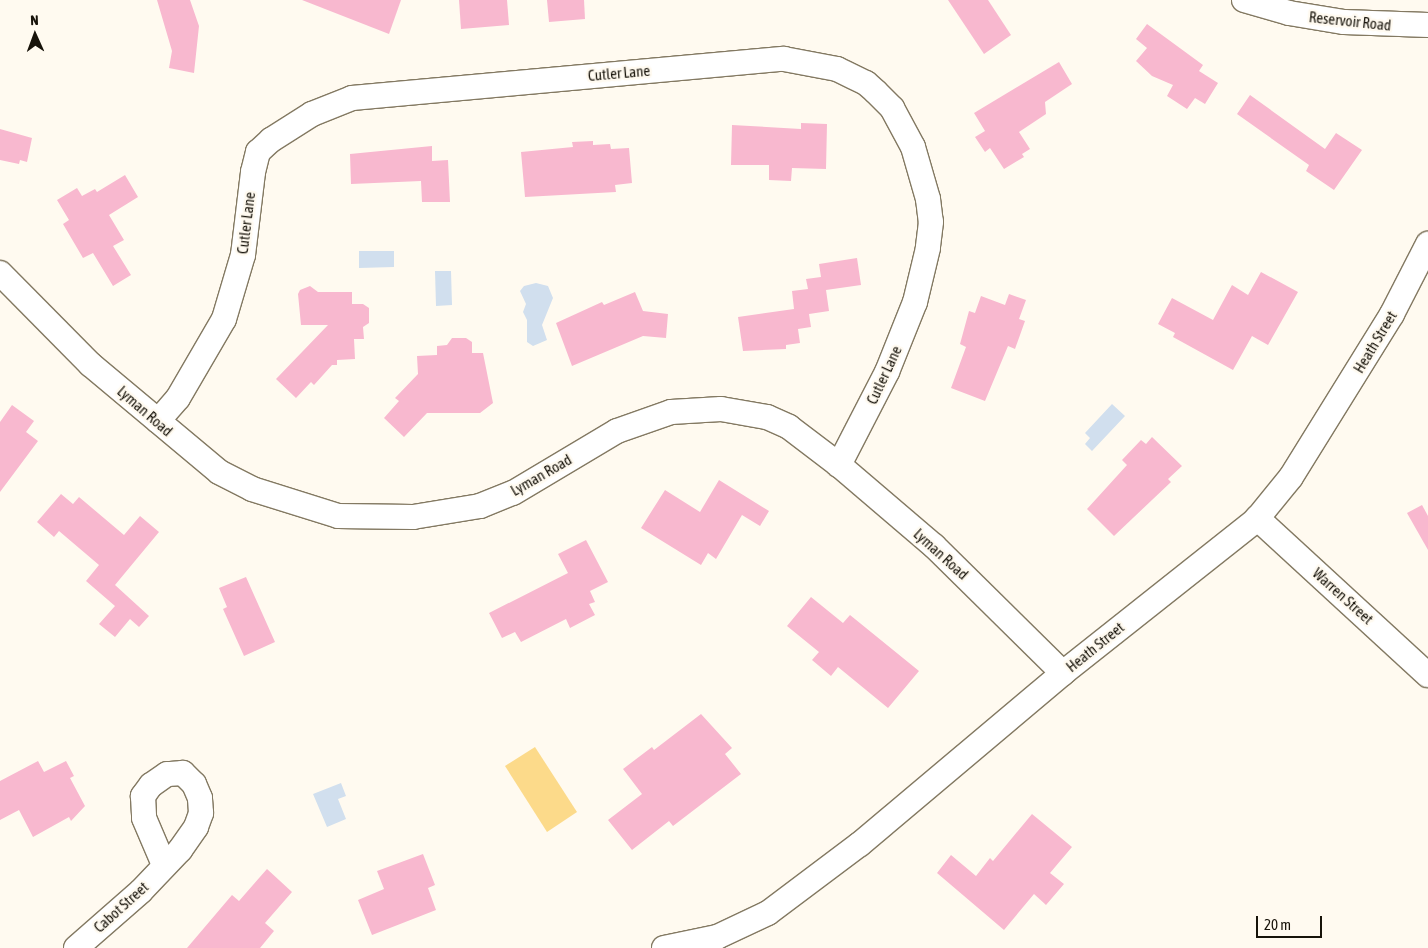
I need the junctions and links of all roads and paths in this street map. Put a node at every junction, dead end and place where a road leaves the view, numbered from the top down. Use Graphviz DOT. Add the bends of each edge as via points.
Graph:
graph roads {
  1 [pos="1244,0"];
  2 [pos="1428,25"];
  3 [pos="1428,247"];
  4 [pos="0,274"];
  5 [pos="158,421"];
  6 [pos="839,465"];
  7 [pos="1257,518"];
  8 [pos="1063,673"];
  9 [pos="1428,675"];
  10 [pos="164,865"];
  11 [pos="76,948"];
  12 [pos="671,948"];
  1 -- 2 [label="street, Reservoir Road" via="1289,13 1344,22"];
  3 -- 7 [label="street, Heath Street" via="1392,314 1291,477"];
  4 -- 5 [label="street, Lyman Road" via="90,364"];
  5 -- 6 [label="street, Lyman Road" via="218,472 252,489 338,516 413,517 480,506 513,493 617,431 686,409 720,409 767,417 789,427"];
  5 -- 6 [label="street, Cutler Lane" via="183,390 227,310 243,255 252,172 258,152 312,114 352,98 784,59 837,69 866,82 892,108 912,147 928,199 931,222 928,248 915,302 887,372"];
  6 -- 8 [label="street, Lyman Road" via="934,546"];
  7 -- 8 [label="street, Heath Street"];
  7 -- 9 [label="street, Warren Street"];
  8 -- 12 [label="street, Heath Street" via="860,844 768,913 717,937"];
  10 -- 11 [label="street, Cabot Street" via="141,891"];
}
